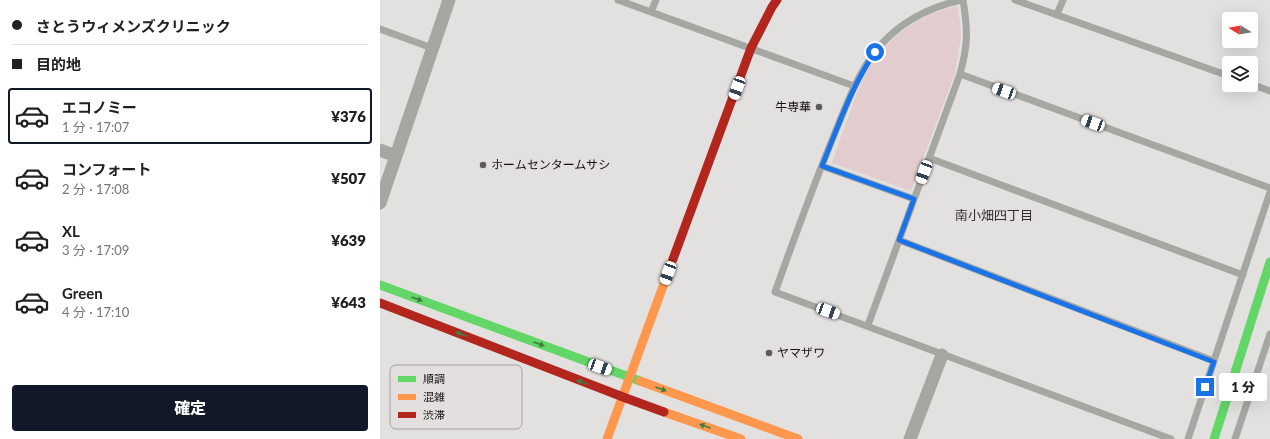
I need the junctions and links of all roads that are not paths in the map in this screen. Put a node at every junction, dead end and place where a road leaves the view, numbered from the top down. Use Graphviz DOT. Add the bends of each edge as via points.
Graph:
graph roads {
  1 [pos="449,0"];
  2 [pos="618,0"];
  3 [pos="656,0"];
  4 [pos="777,0"];
  5 [pos="962,0"];
  6 [pos="1015,0"];
  7 [pos="1063,0"];
  8 [pos="651,12"];
  9 [pos="1057,14"];
  10 [pos="380,29"];
  11 [pos="432,48"];
  12 [pos="751,48"];
  13 [pos="1222,73"];
  14 [pos="960,74"];
  15 [pos="854,86"];
  16 [pos="1258,87"];
  17 [pos="1270,91"];
  18 [pos="380,150"];
  19 [pos="396,156"];
  20 [pos="929,158"];
  21 [pos="822,166"];
  22 [pos="1270,188"];
  23 [pos="1270,192"];
  24 [pos="914,199"];
  25 [pos="380,203"];
  26 [pos="899,240"];
  27 [pos="1270,262"];
  28 [pos="1243,275"];
  29 [pos="380,286"];
  30 [pos="380,303"];
  31 [pos="868,325"];
  32 [pos="1270,334"];
  33 [pos="942,355"];
  34 [pos="1214,362"];
  35 [pos="629,377"];
  36 [pos="623,397"];
  37 [pos="607,439"];
  38 [pos="741,439"];
  39 [pos="798,439"];
  40 [pos="910,439"];
  41 [pos="1171,439"];
  42 [pos="1188,439"];
  43 [pos="1214,439"];
  44 [pos="1235,439"];
  1 -- 11 [label="street"];
  2 -- 8 [label="lane"];
  3 -- 8 [label="lane"];
  4 -- 12 [label="street"];
  5 -- 14 [label="lane" via="967,37"];
  5 -- 15 [label="lane" via="932,8 904,24 875,52"];
  6 -- 9 [label="lane"];
  7 -- 9 [label="lane"];
  8 -- 12 [label="lane"];
  9 -- 13 [label="lane"];
  10 -- 11 [label="lane"];
  11 -- 19 [label="street"];
  12 -- 15 [label="lane"];
  12 -- 35 [label="street"];
  14 -- 20 [label="lane"];
  14 -- 22 [label="lane"];
  15 -- 21 [label="lane"];
  16 -- 17 [label="lane"];
  18 -- 19 [label="street"];
  19 -- 25 [label="street"];
  20 -- 24 [label="lane"];
  20 -- 28 [label="lane"];
  21 -- 24 [label="lane"];
  21 -- 31 [label="lane" via="775,292"];
  23 -- 28 [label="lane"];
  24 -- 26 [label="lane"];
  26 -- 31 [label="lane"];
  26 -- 34 [label="lane"];
  27 -- 43 [label="street"];
  28 -- 34 [label="lane"];
  29 -- 35 [label="street, one-way"];
  36 -- 30 [label="street, one-way"];
  31 -- 33 [label="lane"];
  32 -- 44 [label="lane"];
  33 -- 40 [label="street"];
  33 -- 41 [label="lane"];
  34 -- 42 [label="lane"];
  35 -- 36 [label="street"];
  35 -- 39 [label="street, one-way"];
  36 -- 37 [label="street"];
  38 -- 36 [label="street, one-way"];
}
